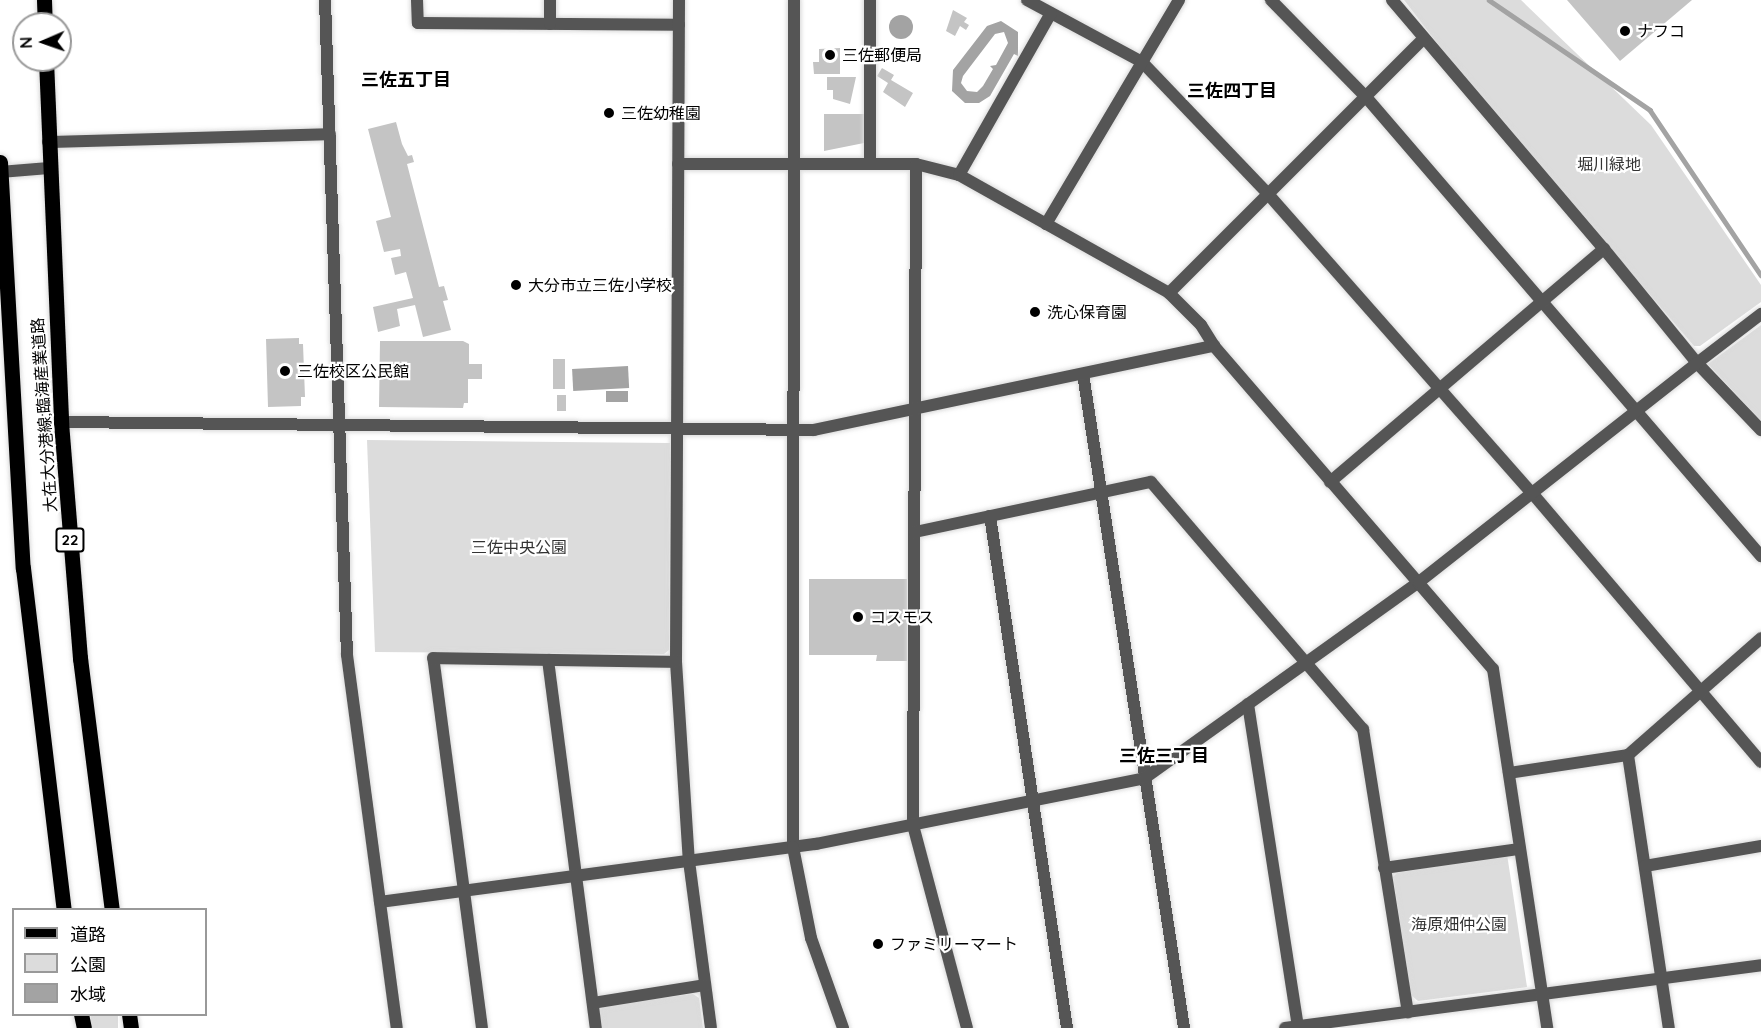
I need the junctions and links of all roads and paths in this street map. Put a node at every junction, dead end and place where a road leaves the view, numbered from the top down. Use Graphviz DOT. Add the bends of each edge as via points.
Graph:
graph roads {
  1 [pos="326,0"];
  2 [pos="417,0"];
  3 [pos="550,0"];
  4 [pos="679,0"];
  5 [pos="794,0"];
  6 [pos="870,0"];
  7 [pos="1027,0"];
  8 [pos="1179,0"];
  9 [pos="1271,0"];
  10 [pos="1392,0"];
  11 [pos="1051,13"];
  12 [pos="550,24"];
  13 [pos="679,25"];
  14 [pos="1423,39"];
  15 [pos="1142,62"];
  16 [pos="46,72"];
  17 [pos="1366,97"];
  18 [pos="330,134"];
  19 [pos="48,142"];
  20 [pos="0,162"];
  21 [pos="678,164"];
  22 [pos="794,164"];
  23 [pos="870,164"];
  24 [pos="916,164"];
  25 [pos="49,168"];
  26 [pos="0,172"];
  27 [pos="959,175"];
  28 [pos="1268,194"];
  29 [pos="1046,224"];
  30 [pos="1605,249"];
  31 [pos="1169,293"];
  32 [pos="1541,302"];
  33 [pos="1761,314"];
  34 [pos="1214,346"];
  35 [pos="1697,363"];
  36 [pos="1083,374"];
  37 [pos="1438,390"];
  38 [pos="915,409"];
  39 [pos="1636,411"];
  40 [pos="61,422"];
  41 [pos="339,425"];
  42 [pos="677,428"];
  43 [pos="794,429"];
  44 [pos="1761,430"];
  45 [pos="1330,482"];
  46 [pos="1101,493"];
  47 [pos="1532,493"];
  48 [pos="990,516"];
  49 [pos="915,532"];
  50 [pos="1761,556"];
  51 [pos="1419,582"];
  52 [pos="1761,638"];
  53 [pos="548,660"];
  54 [pos="676,662"];
  55 [pos="1306,663"];
  56 [pos="1700,691"];
  57 [pos="1248,704"];
  58 [pos="1628,755"];
  59 [pos="1761,762"];
  60 [pos="1509,773"];
  61 [pos="1145,778"];
  62 [pos="1033,802"];
  63 [pos="913,825"];
  64 [pos="1761,846"];
  65 [pos="793,847"];
  66 [pos="1520,849"];
  67 [pos="689,861"];
  68 [pos="1645,866"];
  69 [pos="1384,868"];
  70 [pos="575,876"];
  71 [pos="464,891"];
  72 [pos="380,902"];
  73 [pos="64,908"];
  74 [pos="112,908"];
  75 [pos="1761,965"];
  76 [pos="1661,978"];
  77 [pos="705,985"];
  78 [pos="1542,994"];
  79 [pos="593,1003"];
  80 [pos="1408,1012"];
  81 [pos="1293,1027"];
  82 [pos="397,1028"];
  83 [pos="482,1028"];
  84 [pos="596,1028"];
  85 [pos="711,1028"];
  86 [pos="843,1028"];
  87 [pos="967,1028"];
  88 [pos="1067,1028"];
  89 [pos="1184,1028"];
  90 [pos="1547,1028"];
  91 [pos="1669,1028"];
  1 -- 18 [label="street"];
  2 -- 12 [label="street" via="418,23"];
  3 -- 12 [label="street"];
  4 -- 13 [label="street"];
  5 -- 22 [label="street"];
  6 -- 23 [label="street"];
  7 -- 11 [label="street"];
  8 -- 15 [label="street"];
  9 -- 17 [label="street"];
  10 -- 14 [label="street"];
  11 -- 15 [label="street"];
  11 -- 27 [label="street"];
  12 -- 13 [label="street"];
  13 -- 21 [label="street"];
  14 -- 17 [label="street"];
  14 -- 30 [label="street"];
  15 -- 28 [label="street"];
  15 -- 29 [label="street"];
  16 -- 19 [label="main road, 大在大分港線;臨海産業道路 / 22"];
  17 -- 28 [label="street"];
  17 -- 32 [label="street"];
  18 -- 19 [label="street"];
  18 -- 41 [label="street"];
  19 -- 25 [label="main road, 大在大分港線;臨海産業道路 / 22"];
  20 -- 26 [label="main road, 大在大分港線;臨海産業道路"];
  21 -- 22 [label="street"];
  21 -- 42 [label="street"];
  22 -- 23 [label="street"];
  22 -- 43 [label="street"];
  23 -- 24 [label="street"];
  24 -- 27 [label="street"];
  24 -- 38 [label="street"];
  25 -- 26 [label="street"];
  25 -- 40 [label="main road, 大在大分港線;臨海産業道路 / 22"];
  26 -- 73 [label="main road, 大在大分港線;臨海産業道路" via="23,568"];
  27 -- 29 [label="street"];
  28 -- 31 [label="street"];
  28 -- 37 [label="street"];
  29 -- 31 [label="street"];
  30 -- 32 [label="street"];
  30 -- 35 [label="street"];
  31 -- 34 [label="street" via="1201,325"];
  32 -- 37 [label="street"];
  32 -- 39 [label="street"];
  33 -- 35 [label="street"];
  34 -- 36 [label="street"];
  34 -- 45 [label="street"];
  35 -- 39 [label="street"];
  35 -- 44 [label="street"];
  36 -- 38 [label="street"];
  36 -- 46 [label="street"];
  37 -- 45 [label="street"];
  37 -- 47 [label="street"];
  38 -- 43 [label="street" via="814,430"];
  38 -- 49 [label="street"];
  39 -- 47 [label="street"];
  39 -- 50 [label="street"];
  40 -- 41 [label="street"];
  40 -- 74 [label="main road, 大在大分港線;臨海産業道路 / 22" via="80,658"];
  41 -- 42 [label="street"];
  41 -- 72 [label="street" via="347,655"];
  42 -- 43 [label="street"];
  42 -- 54 [label="street"];
  43 -- 65 [label="street"];
  45 -- 51 [label="street"];
  46 -- 48 [label="street"];
  46 -- 55 [label="street" via="1150,482"];
  46 -- 61 [label="street"];
  47 -- 51 [label="street"];
  47 -- 56 [label="street"];
  48 -- 49 [label="street"];
  48 -- 62 [label="street"];
  49 -- 63 [label="street"];
  51 -- 55 [label="street"];
  51 -- 60 [label="street" via="1493,669"];
  52 -- 56 [label="street"];
  53 -- 54 [label="street"];
  53 -- 70 [label="street"];
  53 -- 71 [label="street" via="433,658"];
  54 -- 67 [label="street"];
  55 -- 57 [label="street"];
  55 -- 69 [label="street" via="1363,729"];
  56 -- 58 [label="street"];
  56 -- 59 [label="street"];
  57 -- 61 [label="street"];
  57 -- 81 [label="street"];
  58 -- 60 [label="street"];
  58 -- 68 [label="street"];
  60 -- 66 [label="street"];
  61 -- 62 [label="street"];
  61 -- 89 [label="street"];
  62 -- 63 [label="street"];
  62 -- 88 [label="street"];
  63 -- 65 [label="street"];
  63 -- 87 [label="street"];
  64 -- 68 [label="street"];
  65 -- 67 [label="street"];
  65 -- 86 [label="street" via="811,938"];
  66 -- 69 [label="street"];
  66 -- 78 [label="street"];
  67 -- 70 [label="street"];
  67 -- 77 [label="street"];
  68 -- 76 [label="street"];
  69 -- 80 [label="street"];
  70 -- 71 [label="street"];
  70 -- 79 [label="street"];
  71 -- 72 [label="street"];
  71 -- 83 [label="street"];
  72 -- 82 [label="street"];
  75 -- 76 [label="street"];
  76 -- 78 [label="street"];
  76 -- 91 [label="street"];
  77 -- 79 [label="street"];
  77 -- 85 [label="street"];
  78 -- 80 [label="street"];
  78 -- 90 [label="street"];
  79 -- 84 [label="street"];
  80 -- 81 [label="street"];
}
